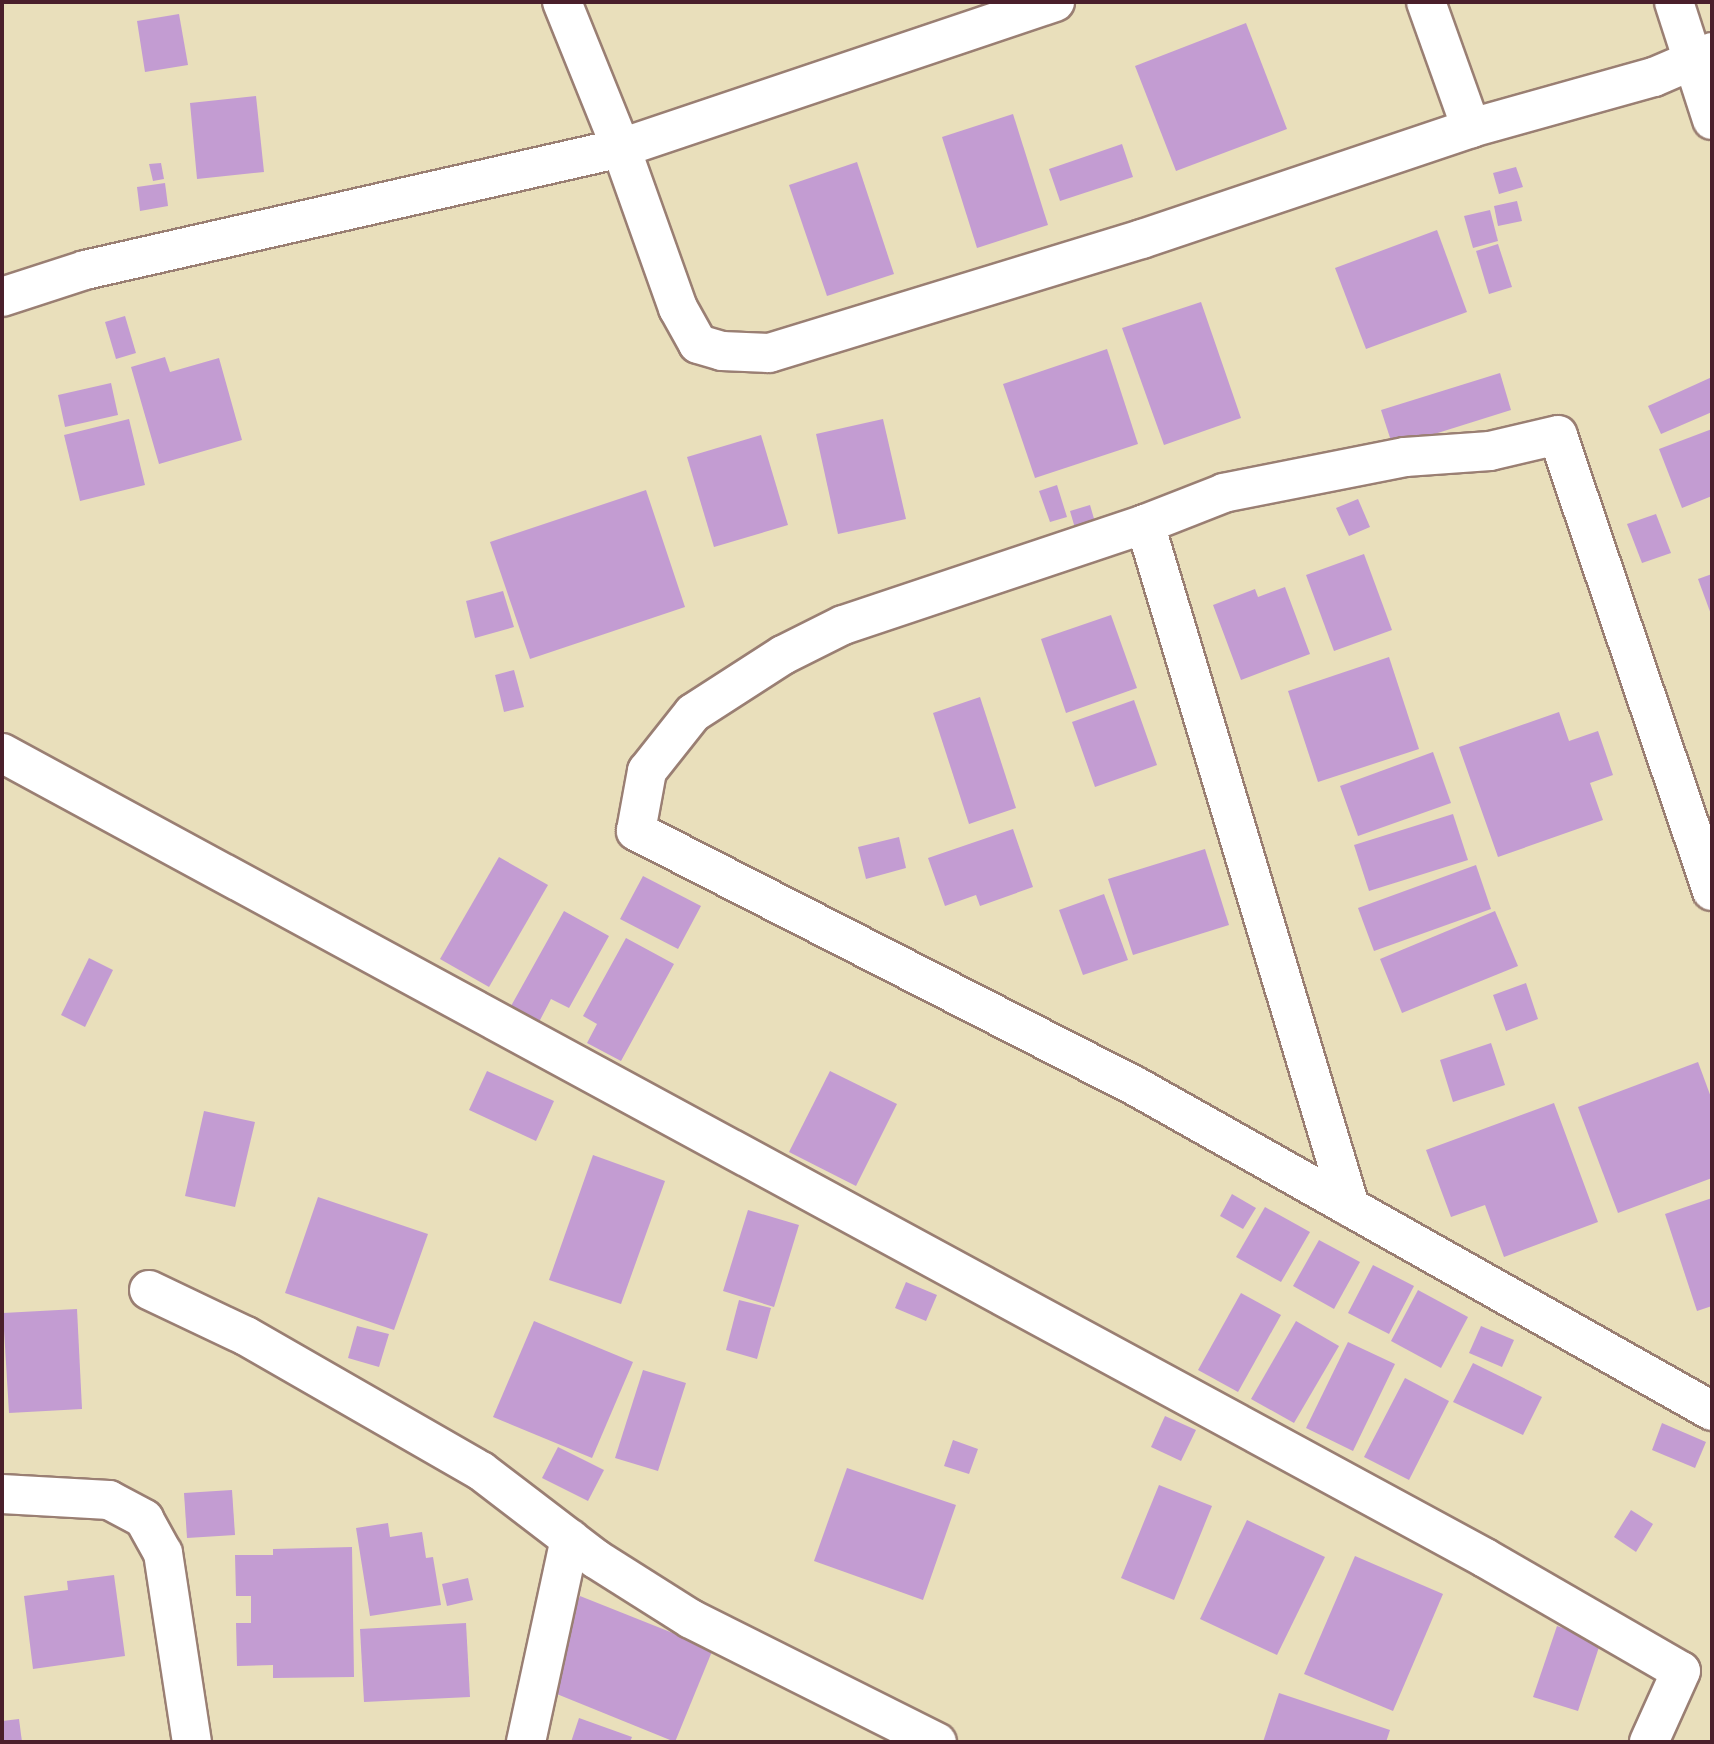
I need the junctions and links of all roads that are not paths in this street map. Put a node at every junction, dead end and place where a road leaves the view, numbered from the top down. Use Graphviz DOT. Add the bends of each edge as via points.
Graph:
graph roads {
  1 [pos="562,2"];
  2 [pos="1055,2"];
  3 [pos="1426,2"];
  4 [pos="1674,2"];
  5 [pos="1703,55"];
  6 [pos="1712,120"];
  7 [pos="1471,128"];
  8 [pos="621,148"];
  9 [pos="2,297"];
  10 [pos="1145,524"];
  11 [pos="2,753"];
  12 [pos="1712,891"];
  13 [pos="1350,1207"];
  14 [pos="149,1290"];
  15 [pos="1712,1411"];
  16 [pos="2,1494"];
  17 [pos="570,1539"];
  18 [pos="192,1742"];
  19 [pos="526,1742"];
  20 [pos="937,1742"];
  21 [pos="1649,1742"];
  1 -- 8 [label="street"];
  2 -- 8 [label="street"];
  3 -- 7 [label="street"];
  4 -- 5 [label="street"];
  5 -- 6 [label="street"];
  5 -- 7 [label="street" via="1654,77"];
  7 -- 8 [label="street" via="1142,239 769,353 722,351 698,344 678,308"];
  8 -- 9 [label="street" via="85,270"];
  10 -- 12 [label="street" via="1223,493 1405,457 1490,451 1558,435"];
  10 -- 13 [label="street"];
  10 -- 13 [label="street" via="843,625 730,687 693,713 647,771 636,831 1137,1087"];
  11 -- 21 [label="street" via="1485,1558 1681,1671"];
  13 -- 15 [label="street"];
  14 -- 17 [label="street" via="246,1336 481,1471"];
  16 -- 18 [label="street" via="109,1500 144,1519 163,1553"];
  17 -- 19 [label="street"];
  17 -- 20 [label="street" via="691,1619"];
}
